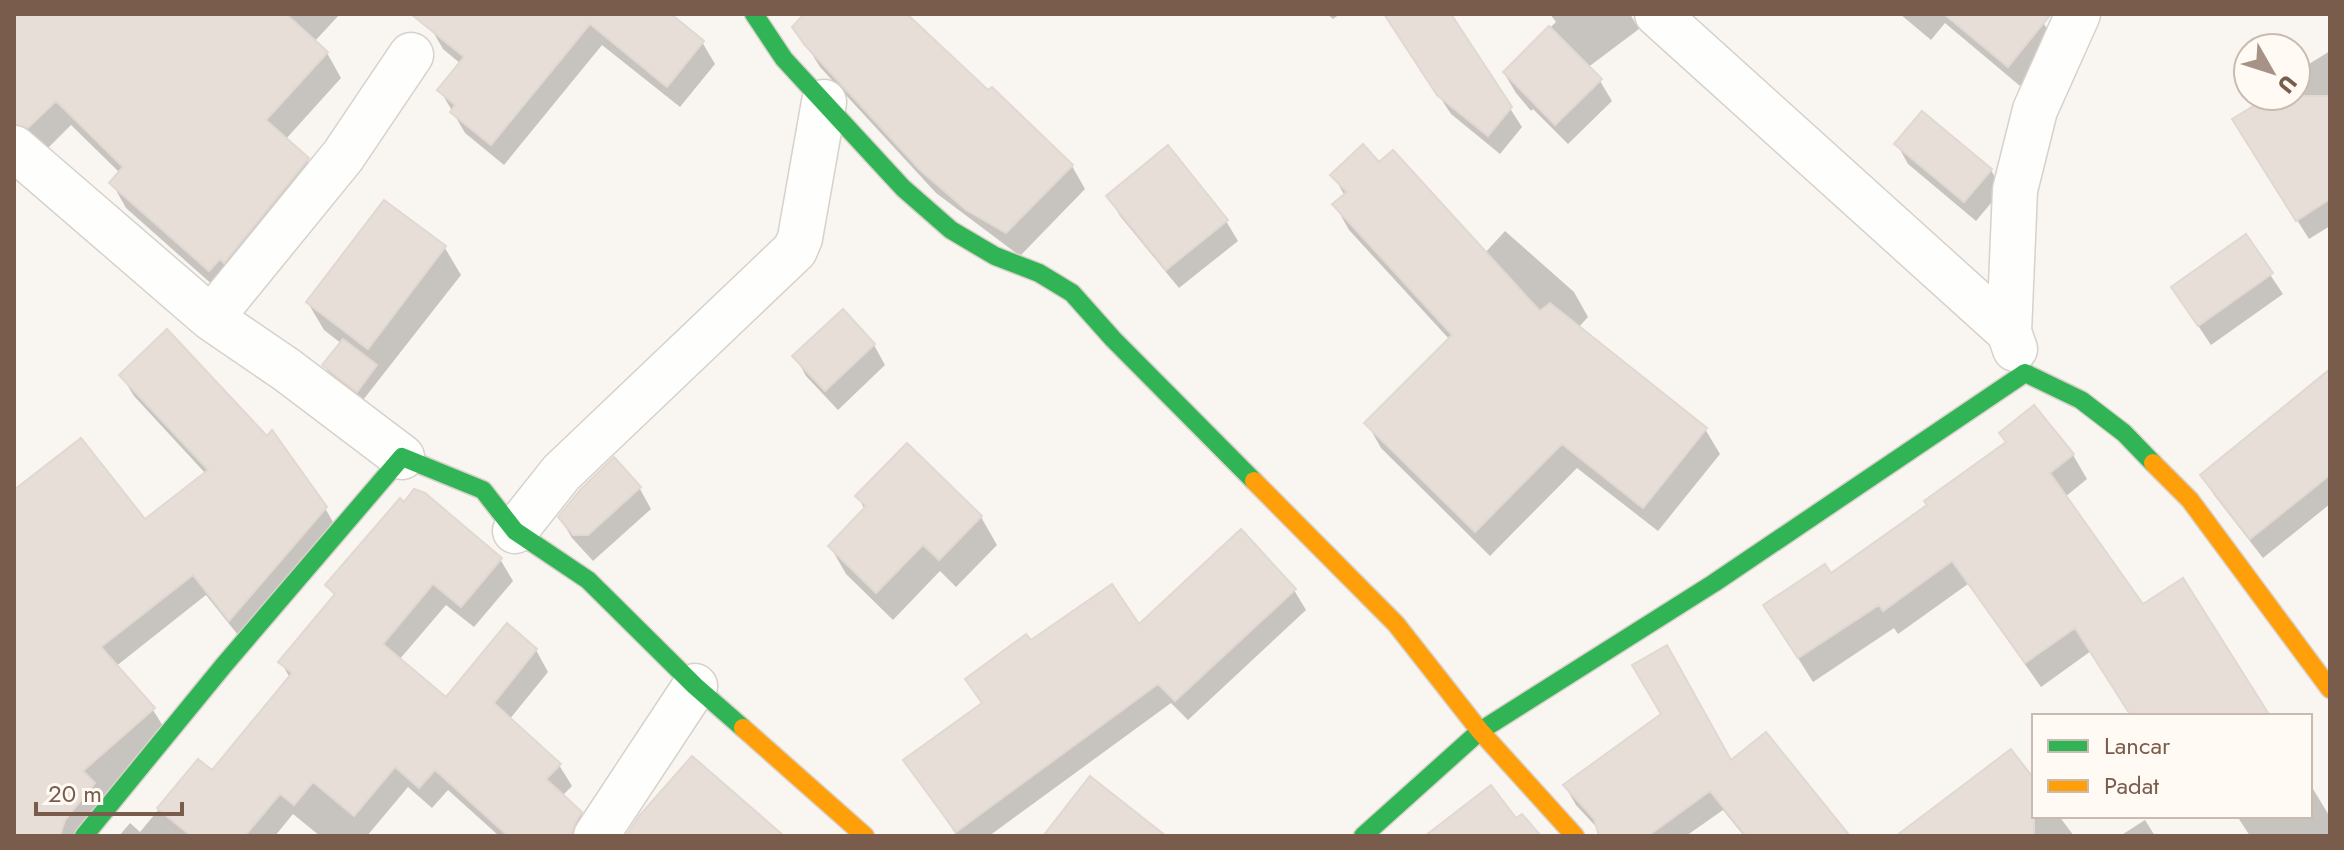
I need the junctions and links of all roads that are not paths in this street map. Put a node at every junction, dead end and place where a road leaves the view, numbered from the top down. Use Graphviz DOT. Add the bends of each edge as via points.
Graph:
graph roads {
  1 [pos="754,14"];
  2 [pos="1657,14"];
  3 [pos="2078,14"];
  4 [pos="411,55"];
  5 [pos="824,102"];
  6 [pos="14,148"];
  7 [pos="211,318"];
  8 [pos="2009,332"];
  9 [pos="2025,373"];
  10 [pos="402,457"];
  11 [pos="515,531"];
  12 [pos="695,686"];
  13 [pos="2330,689"];
  14 [pos="1480,731"];
  15 [pos="84,836"];
  16 [pos="596,836"];
  17 [pos="865,836"];
  18 [pos="1363,836"];
  19 [pos="1575,836"];
  1 -- 5 [label="street" via="784,59"];
  2 -- 8 [label="street"];
  3 -- 8 [label="street" via="2035,110 2015,190"];
  4 -- 7 [label="street" via="343,156"];
  5 -- 11 [label="street" via="795,250 561,473"];
  5 -- 14 [label="street" via="903,188 951,230 1072,293 1396,624"];
  6 -- 7 [label="street"];
  7 -- 10 [label="street"];
  8 -- 9 [label="street"];
  9 -- 13 [label="street" via="2081,400 2124,433 2190,500"];
  9 -- 14 [label="street" via="1714,583"];
  10 -- 11 [label="street" via="483,490"];
  10 -- 15 [label="street"];
  11 -- 12 [label="street" via="588,580"];
  12 -- 16 [label="street"];
  12 -- 17 [label="street"];
  14 -- 18 [label="street"];
  14 -- 19 [label="street"];
}
